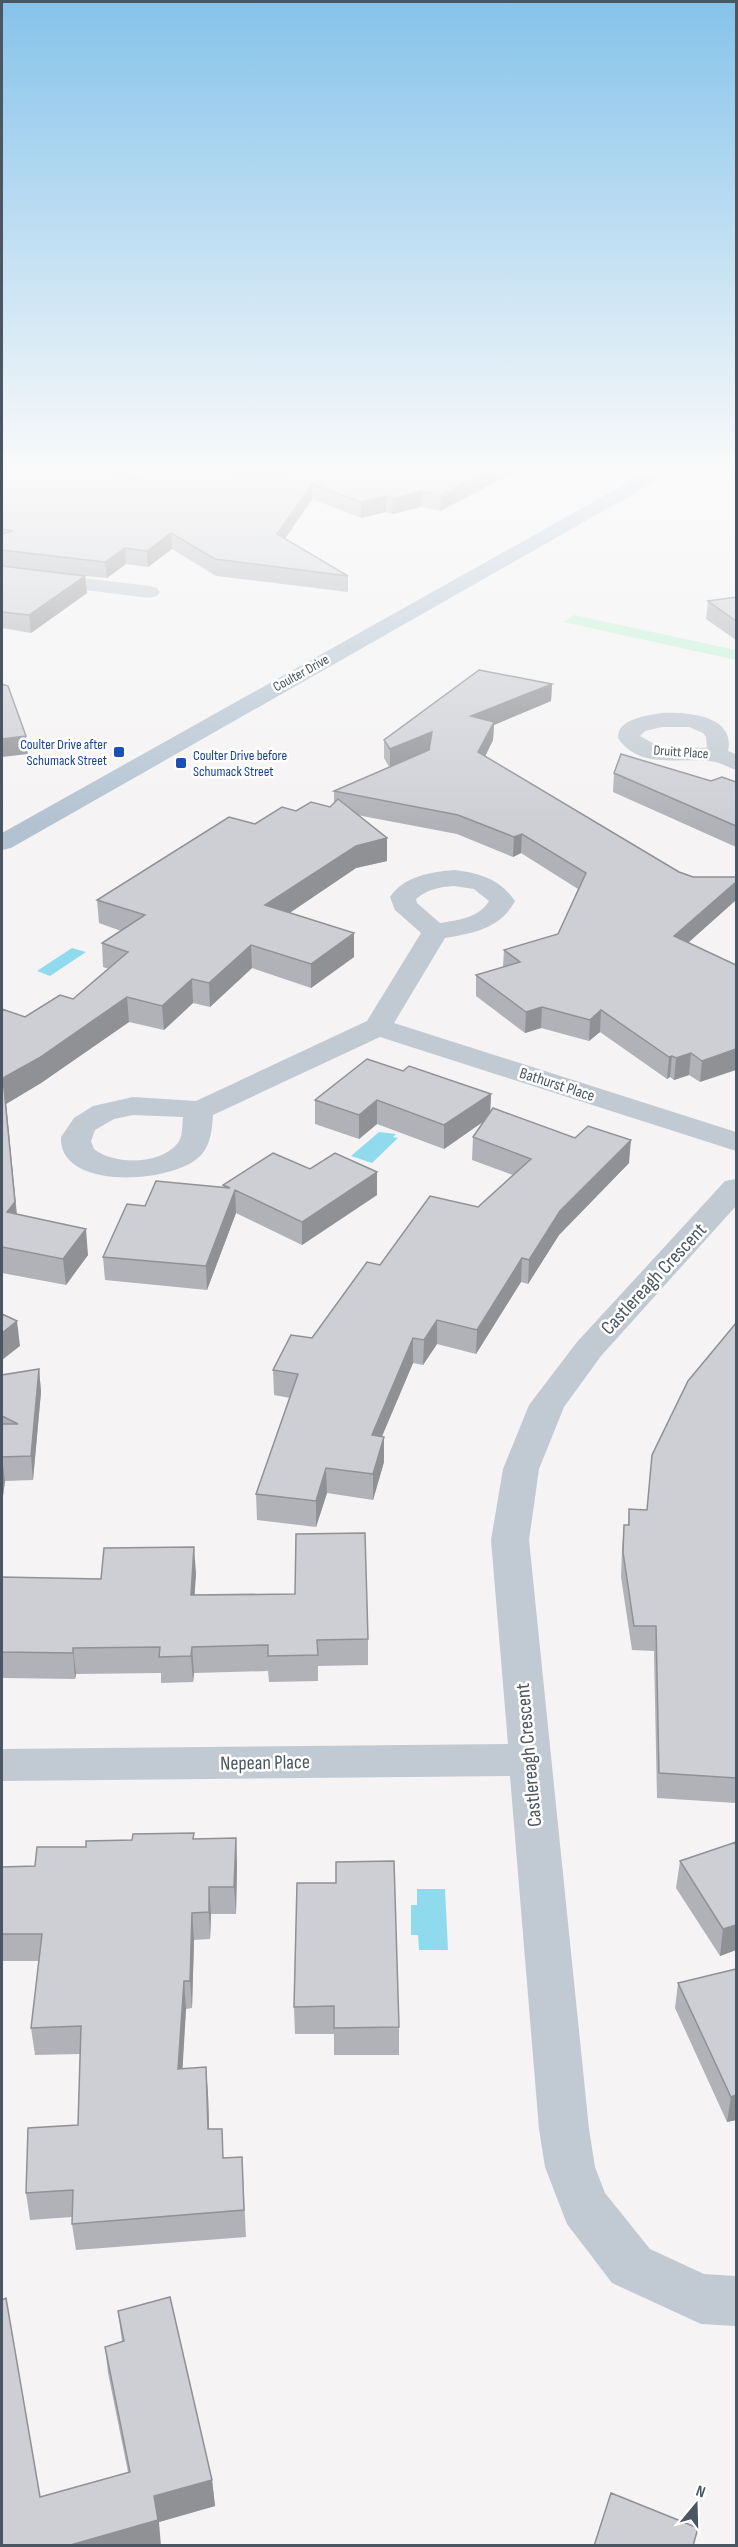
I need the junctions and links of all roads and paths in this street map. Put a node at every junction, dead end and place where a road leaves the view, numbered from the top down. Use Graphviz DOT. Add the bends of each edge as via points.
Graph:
graph roads {
  1 [pos="116,588"];
  2 [pos="454,588"];
  3 [pos="150,592"];
  4 [pos="2,843"];
  5 [pos="435,932"];
  6 [pos="378,1027"];
  7 [pos="199,1110"];
  8 [pos="736,1142"];
  9 [pos="736,1188"];
  10 [pos="529,1760"];
  11 [pos="2,1765"];
  12 [pos="736,2301"];
  1 -- 3 [label="street"];
  2 -- 4 [label="main road, Coulter Drive"];
  5 -- 6 [label="street"];
  6 -- 7 [label="street"];
  6 -- 8 [label="street, Bathurst Place"];
  9 -- 10 [label="street, Castlereagh Crescent" via="589,1349 548,1405 521,1469 510,1540"];
  10 -- 11 [label="street, Nepean Place"];
  10 -- 12 [label="street, Castlereagh Crescent" via="564,2129 570,2167 585,2207 631,2266 701,2299"];
}
